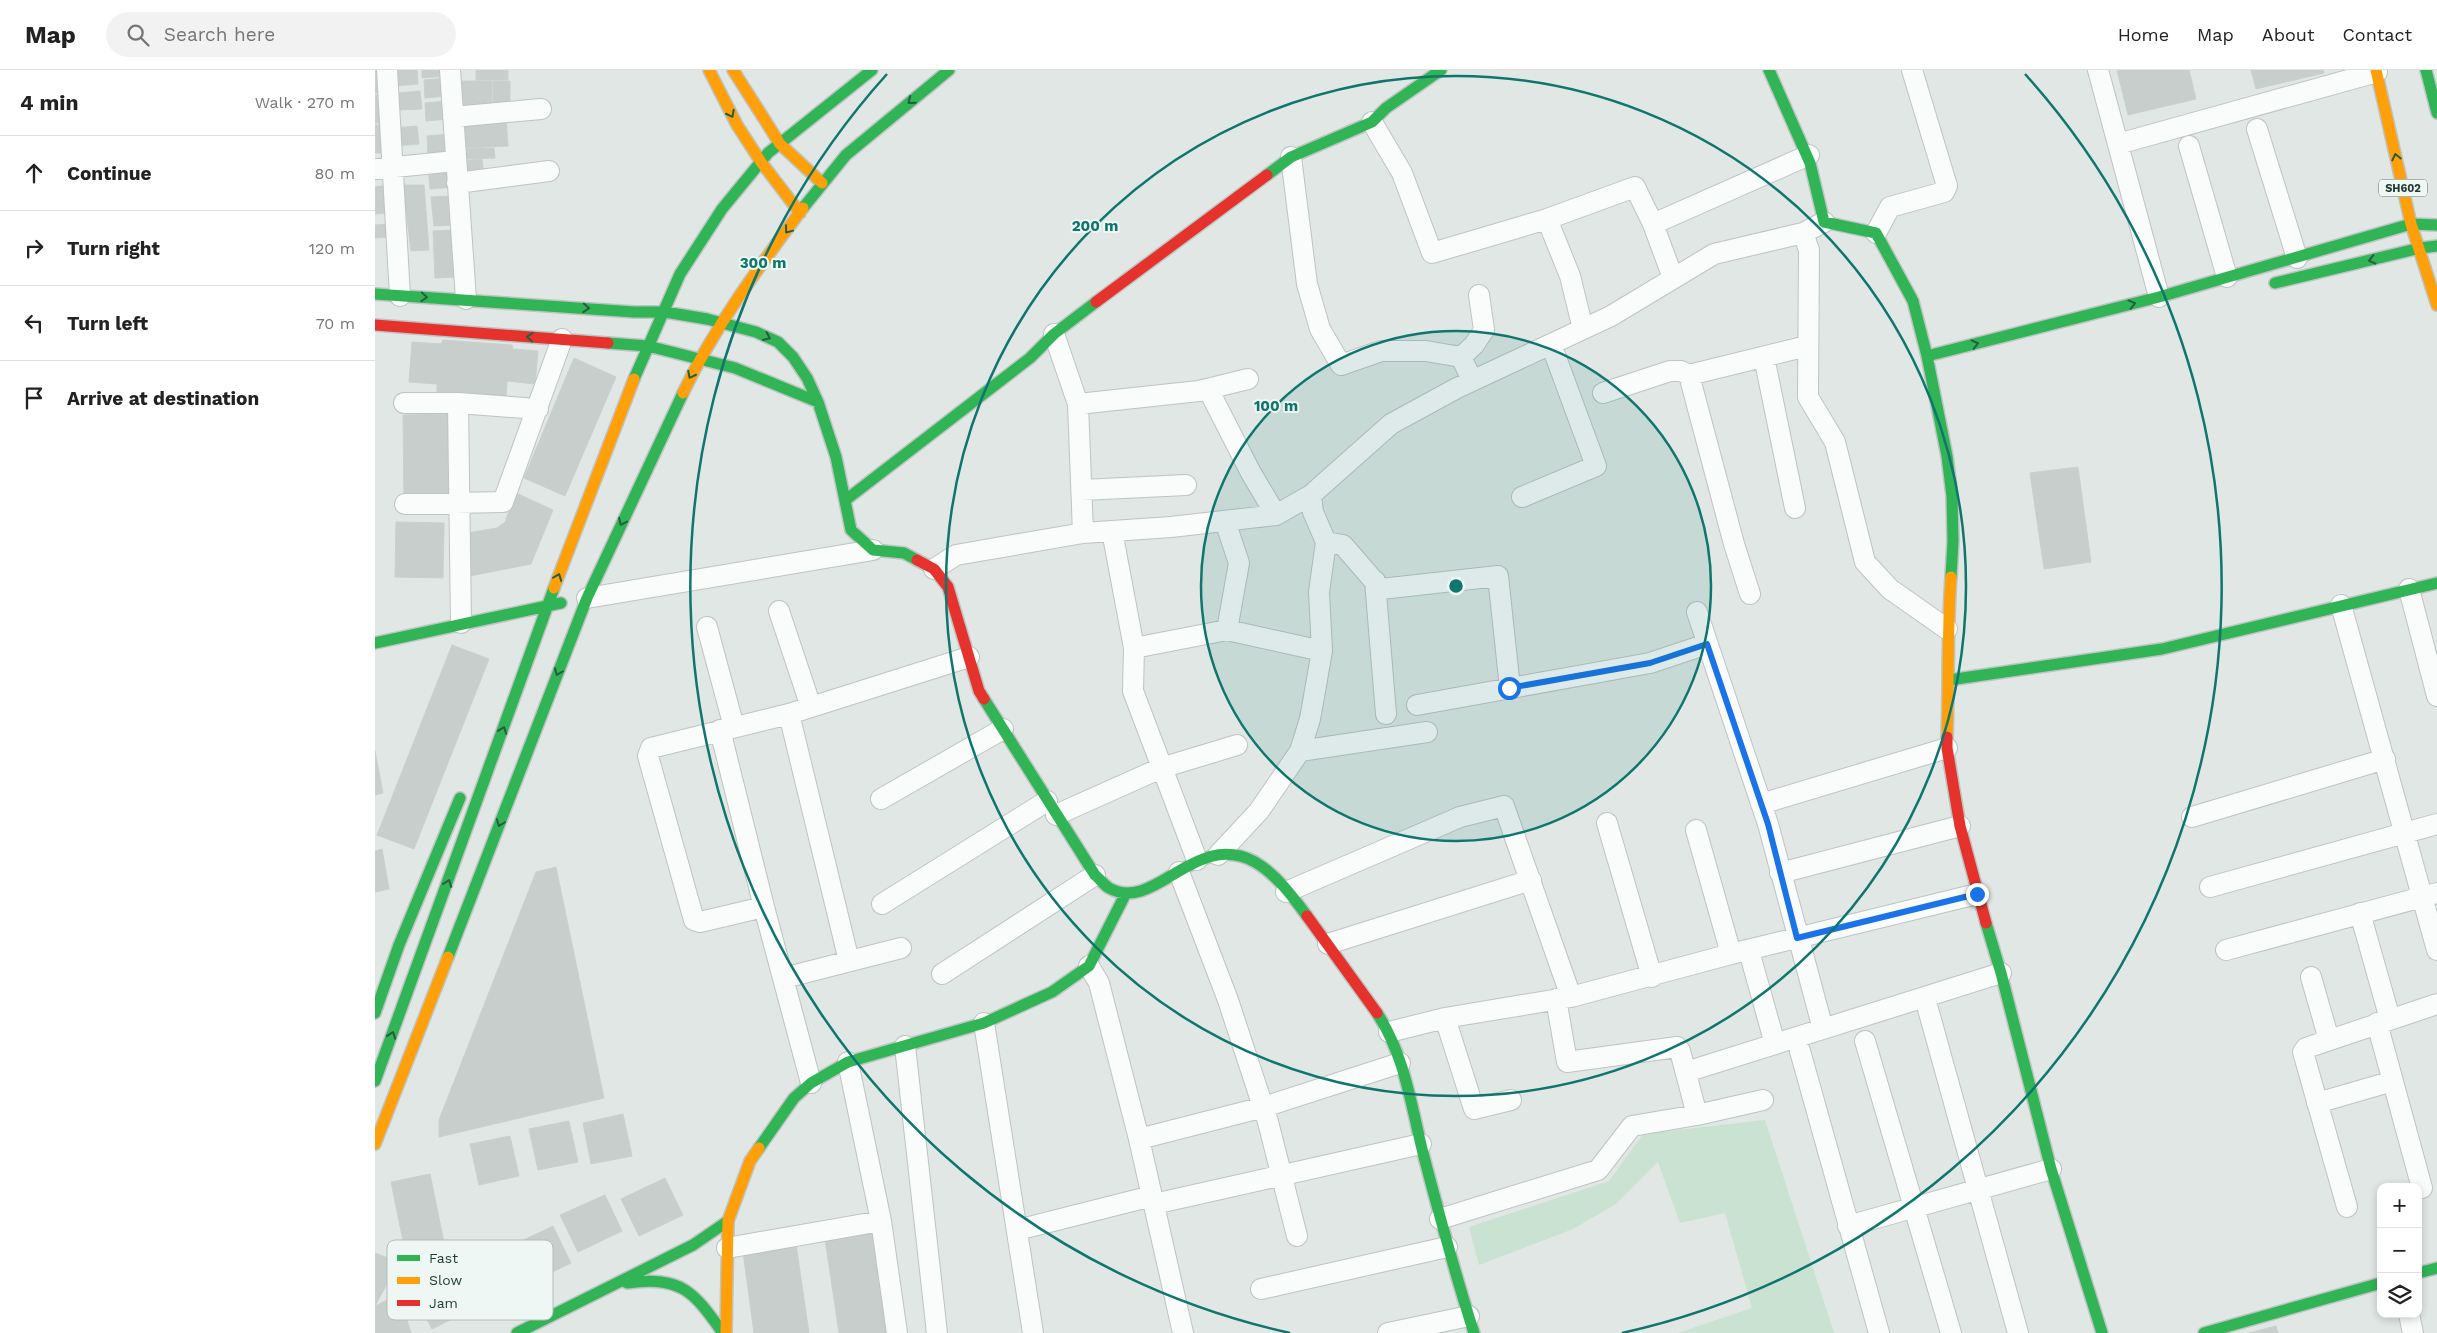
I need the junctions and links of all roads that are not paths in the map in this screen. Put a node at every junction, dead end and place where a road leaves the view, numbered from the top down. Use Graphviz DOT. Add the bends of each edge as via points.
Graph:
graph roads {
  1 [pos="387,70"];
  2 [pos="450,70"];
  3 [pos="709,70"];
  4 [pos="733,70"];
  5 [pos="871,70"];
  6 [pos="949,70"];
  7 [pos="1441,70"];
  8 [pos="1769,70"];
  9 [pos="1912,70"];
  10 [pos="2098,70"];
  11 [pos="2377,71"];
  12 [pos="2430,71"];
  13 [pos="541,109"];
  14 [pos="2437,114"];
  15 [pos="453,117"];
  16 [pos="1372,122"];
  17 [pos="2257,129"];
  18 [pos="780,144"];
  19 [pos="2118,144"];
  20 [pos="2189,146"];
  21 [pos="1809,155"];
  22 [pos="1291,157"];
  23 [pos="455,161"];
  24 [pos="761,162"];
  25 [pos="384,168"];
  26 [pos="549,171"];
  27 [pos="457,183"];
  28 [pos="822,183"];
  29 [pos="800,213"];
  30 [pos="1547,219"];
  31 [pos="1824,222"];
  32 [pos="1653,224"];
  33 [pos="2411,224"];
  34 [pos="2437,225"];
  35 [pos="1803,233"];
  36 [pos="1876,233"];
  37 [pos="2437,246"];
  38 [pos="2420,248"];
  39 [pos="2297,258"];
  40 [pos="2227,277"];
  41 [pos="1673,278"];
  42 [pos="2265,286"];
  43 [pos="375,294"];
  44 [pos="1479,295"];
  45 [pos="400,296"];
  46 [pos="2159,298"];
  47 [pos="466,299"];
  48 [pos="2437,305"];
  49 [pos="663,312"];
  50 [pos="720,324"];
  51 [pos="375,325"];
  52 [pos="1583,329"];
  53 [pos="1054,334"];
  54 [pos="563,339"];
  55 [pos="1551,344"];
  56 [pos="648,346"];
  57 [pos="1807,346"];
  58 [pos="1927,356"];
  59 [pos="1461,357"];
  60 [pos="1764,357"];
  61 [pos="700,358"];
  62 [pos="1689,375"];
  63 [pos="1247,379"];
  64 [pos="1473,380"];
  65 [pos="1208,389"];
  66 [pos="1603,393"];
  67 [pos="818,402"];
  68 [pos="404,403"];
  69 [pos="458,403"];
  70 [pos="1079,404"];
  71 [pos="538,409"];
  72 [pos="1186,485"];
  73 [pos="1082,490"];
  74 [pos="1311,495"];
  75 [pos="1522,497"];
  76 [pos="847,499"];
  77 [pos="405,504"];
  78 [pos="460,504"];
  79 [pos="1795,508"];
  80 [pos="1276,515"];
  81 [pos="1225,521"];
  82 [pos="1112,531"];
  83 [pos="1083,533"];
  84 [pos="1326,542"];
  85 [pos="873,550"];
  86 [pos="934,569"];
  87 [pos="1375,582"];
  88 [pos="2437,583"];
  89 [pos="2409,589"];
  90 [pos="1750,594"];
  91 [pos="587,598"];
  92 [pos="2341,605"];
  93 [pos="547,607"];
  94 [pos="530,610"];
  95 [pos="779,610"];
  96 [pos="1697,612"];
  97 [pos="461,623"];
  98 [pos="525,627"];
  99 [pos="707,627"];
  100 [pos="1947,629"];
  101 [pos="1227,630"];
  102 [pos="375,643"];
  103 [pos="1707,644"];
  104 [pos="1134,648"];
  105 [pos="1323,651"];
  106 [pos="969,656"];
  107 [pos="1949,680"];
  108 [pos="1509,688"];
  109 [pos="2437,696"];
  110 [pos="1417,705"];
  111 [pos="811,707"];
  112 [pos="789,714"];
  113 [pos="1387,714"];
  114 [pos="727,729"];
  115 [pos="1003,729"];
  116 [pos="1427,732"];
  117 [pos="1237,745"];
  118 [pos="1947,748"];
  119 [pos="1301,751"];
  120 [pos="2385,759"];
  121 [pos="1161,768"];
  122 [pos="466,784"];
  123 [pos="881,798"];
  124 [pos="1761,804"];
  125 [pos="1051,808"];
  126 [pos="2192,817"];
  127 [pos="1607,823"];
  128 [pos="2437,824"];
  129 [pos="1960,826"];
  130 [pos="1696,830"];
  131 [pos="2405,833"];
  132 [pos="1219,855"];
  133 [pos="1197,860"];
  134 [pos="1179,872"];
  135 [pos="1780,873"];
  136 [pos="1095,875"];
  137 [pos="1531,880"];
  138 [pos="2210,887"];
  139 [pos="1286,892"];
  140 [pos="1126,893"];
  141 [pos="1977,894"];
  142 [pos="2430,894"];
  143 [pos="882,904"];
  144 [pos="764,908"];
  145 [pos="2360,913"];
  146 [pos="1797,938"];
  147 [pos="1328,944"];
  148 [pos="901,948"];
  149 [pos="2226,950"];
  150 [pos="2437,950"];
  151 [pos="1740,952"];
  152 [pos="849,961"];
  153 [pos="1089,966"];
  154 [pos="2001,973"];
  155 [pos="942,974"];
  156 [pos="1652,977"];
  157 [pos="2311,977"];
  158 [pos="785,978"];
  159 [pos="1564,998"];
  160 [pos="2437,1004"];
  161 [pos="1928,1009"];
  162 [pos="375,1013"];
  163 [pos="1445,1018"];
  164 [pos="2384,1021"];
  165 [pos="984,1024"];
  166 [pos="1823,1029"];
  167 [pos="1389,1032"];
  168 [pos="2329,1040"];
  169 [pos="1865,1041"];
  170 [pos="1775,1044"];
  171 [pos="905,1046"];
  172 [pos="1800,1051"];
  173 [pos="848,1062"];
  174 [pos="1400,1063"];
  175 [pos="1686,1072"];
  176 [pos="375,1081"];
  177 [pos="2393,1081"];
  178 [pos="811,1083"];
  179 [pos="1511,1100"];
  180 [pos="1763,1100"];
  181 [pos="2317,1103"];
  182 [pos="1264,1107"];
  183 [pos="1697,1115"];
  184 [pos="1139,1139"];
  185 [pos="375,1144"];
  186 [pos="1421,1144"];
  187 [pos="2051,1169"];
  188 [pos="1283,1176"];
  189 [pos="2421,1183"];
  190 [pos="1977,1190"];
  191 [pos="1153,1200"];
  192 [pos="2347,1207"];
  193 [pos="1913,1208"];
  194 [pos="1440,1218"];
  195 [pos="728,1221"];
  196 [pos="881,1221"];
  197 [pos="1848,1226"];
  198 [pos="1017,1230"];
  199 [pos="1297,1236"];
  200 [pos="1447,1247"];
  201 [pos="727,1248"];
  202 [pos="2437,1268"];
  203 [pos="2422,1272"];
  204 [pos="2377,1284"];
  205 [pos="616,1285"];
  206 [pos="1261,1289"];
  207 [pos="553,1316"];
  208 [pos="2410,1318"];
  209 [pos="544,1320"];
  210 [pos="1471,1325"];
  211 [pos="517,1333"];
  212 [pos="724,1333"];
  213 [pos="897,1333"];
  214 [pos="937,1333"];
  215 [pos="1033,1333"];
  216 [pos="1183,1333"];
  217 [pos="1388,1333"];
  218 [pos="1879,1333"];
  219 [pos="1951,1333"];
  220 [pos="2018,1333"];
  221 [pos="2102,1333"];
  222 [pos="2204,1333"];
  223 [pos="2413,1333"];
  1 -- 25 [label="street"];
  2 -- 15 [label="street"];
  3 -- 24 [label="street, one-way" via="737,125"];
  4 -- 18 [label="street"];
  5 -- 18 [label="street"];
  6 -- 28 [label="street, one-way" via="846,155"];
  7 -- 16 [label="street" via="1386,108"];
  8 -- 21 [label="street"];
  9 -- 36 [label="street" via="1947,186 1944,192 1890,208"];
  10 -- 19 [label="street"];
  11 -- 19 [label="street"];
  33 -- 11 [label="street, SH602, one-way"];
  12 -- 14 [label="street"];
  13 -- 15 [label="street"];
  15 -- 23 [label="street"];
  16 -- 22 [label="street"];
  16 -- 30 [label="street" via="1402,173 1432,253"];
  17 -- 39 [label="street"];
  18 -- 24 [label="street"];
  18 -- 28 [label="street"];
  19 -- 46 [label="street"];
  20 -- 40 [label="street"];
  21 -- 31 [label="street" via="1822,200"];
  21 -- 32 [label="street"];
  22 -- 53 [label="street"];
  22 -- 59 [label="street" via="1307,284 1320,329 1341,365 1381,350 1426,351"];
  23 -- 25 [label="street"];
  23 -- 27 [label="street"];
  24 -- 29 [label="street"];
  24 -- 49 [label="street" via="722,209 680,274"];
  25 -- 45 [label="street"];
  26 -- 27 [label="street"];
  27 -- 47 [label="street"];
  28 -- 29 [label="street"];
  29 -- 50 [label="street, one-way"];
  30 -- 32 [label="street" via="1635,187"];
  30 -- 52 [label="street" via="1570,276"];
  31 -- 35 [label="street"];
  31 -- 36 [label="street"];
  32 -- 41 [label="street"];
  33 -- 34 [label="street"];
  33 -- 38 [label="street, SH602"];
  33 -- 39 [label="street"];
  35 -- 41 [label="street" via="1713,254"];
  35 -- 57 [label="street" via="1809,250"];
  36 -- 58 [label="street" via="1913,301"];
  37 -- 38 [label="street"];
  38 -- 42 [label="street, one-way"];
  38 -- 48 [label="street, SH602"];
  39 -- 40 [label="street"];
  40 -- 46 [label="street"];
  41 -- 52 [label="street"];
  43 -- 45 [label="street"];
  44 -- 59 [label="street" via="1484,330"];
  45 -- 47 [label="street, one-way"];
  58 -- 46 [label="street, one-way"];
  47 -- 49 [label="street, one-way"];
  49 -- 50 [label="street"];
  49 -- 56 [label="street"];
  50 -- 61 [label="street"];
  50 -- 67 [label="street, one-way" via="760,333 777,342 793,356"];
  54 -- 51 [label="street, one-way"];
  52 -- 55 [label="street"];
  53 -- 70 [label="street"];
  53 -- 76 [label="street" via="1030,358"];
  54 -- 56 [label="street"];
  54 -- 71 [label="street"];
  55 -- 64 [label="street"];
  55 -- 75 [label="street" via="1596,466"];
  56 -- 61 [label="street"];
  93 -- 56 [label="street, one-way"];
  57 -- 60 [label="street"];
  57 -- 100 [label="street" via="1808,397 1835,442 1865,562 1889,589"];
  58 -- 100 [label="street" via="1936,374 1952,496 1953,541"];
  59 -- 64 [label="street"];
  60 -- 62 [label="street"];
  60 -- 79 [label="street"];
  61 -- 67 [label="street" via="735,368"];
  61 -- 91 [label="street, one-way"];
  62 -- 66 [label="street" via="1670,371"];
  62 -- 90 [label="street"];
  63 -- 65 [label="street"];
  64 -- 74 [label="street" via="1391,424"];
  65 -- 70 [label="street"];
  65 -- 80 [label="street"];
  67 -- 76 [label="street"];
  68 -- 69 [label="street"];
  69 -- 71 [label="street"];
  69 -- 78 [label="street"];
  70 -- 73 [label="street"];
  71 -- 78 [label="street" via="503,502"];
  72 -- 73 [label="street"];
  73 -- 83 [label="street"];
  74 -- 80 [label="street"];
  74 -- 84 [label="street" via="1313,512"];
  76 -- 85 [label="street" via="851,530"];
  77 -- 78 [label="street"];
  78 -- 97 [label="street"];
  80 -- 81 [label="street"];
  81 -- 82 [label="street"];
  81 -- 101 [label="street" via="1239,562"];
  82 -- 83 [label="street"];
  82 -- 104 [label="street"];
  83 -- 86 [label="street" via="956,555"];
  84 -- 87 [label="street" via="1343,545"];
  84 -- 105 [label="street" via="1319,592"];
  85 -- 86 [label="street" via="904,553"];
  85 -- 91 [label="street"];
  86 -- 106 [label="street" via="948,587"];
  87 -- 108 [label="street" via="1381,588 1498,576"];
  87 -- 113 [label="street"];
  88 -- 89 [label="street"];
  89 -- 92 [label="street"];
  89 -- 109 [label="street"];
  91 -- 93 [label="street"];
  91 -- 185 [label="street, one-way"];
  92 -- 107 [label="street" via="2162,649"];
  92 -- 120 [label="street"];
  93 -- 94 [label="street"];
  176 -- 93 [label="street, one-way"];
  94 -- 97 [label="street"];
  94 -- 98 [label="street"];
  95 -- 111 [label="street"];
  96 -- 103 [label="street"];
  97 -- 102 [label="street"];
  99 -- 114 [label="street"];
  100 -- 107 [label="street"];
  101 -- 104 [label="street"];
  101 -- 105 [label="street"];
  103 -- 108 [label="street" via="1650,663"];
  103 -- 124 [label="street"];
  104 -- 121 [label="street" via="1133,691"];
  105 -- 119 [label="street"];
  106 -- 111 [label="street"];
  106 -- 115 [label="street" via="979,691"];
  107 -- 118 [label="street"];
  108 -- 110 [label="street"];
  111 -- 112 [label="street"];
  112 -- 114 [label="street"];
  112 -- 152 [label="street"];
  114 -- 144 [label="street"];
  114 -- 144 [label="street" via="656,746 651,748 648,756 695,920 700,922"];
  115 -- 123 [label="street"];
  115 -- 125 [label="street"];
  116 -- 119 [label="street"];
  117 -- 121 [label="street"];
  118 -- 124 [label="street"];
  118 -- 129 [label="street"];
  119 -- 132 [label="street" via="1259,812"];
  120 -- 126 [label="street"];
  120 -- 131 [label="street"];
  121 -- 125 [label="street"];
  121 -- 133 [label="street"];
  122 -- 162 [label="street" via="399,945"];
  124 -- 135 [label="street"];
  125 -- 136 [label="street"];
  125 -- 143 [label="street"];
  127 -- 156 [label="street"];
  128 -- 131 [label="street"];
  129 -- 135 [label="street"];
  129 -- 141 [label="street"];
  130 -- 151 [label="street"];
  131 -- 138 [label="street"];
  131 -- 142 [label="street"];
  132 -- 133 [label="street"];
  132 -- 139 [label="street" via="1251,860 1265,868"];
  133 -- 134 [label="street"];
  134 -- 140 [label="street" via="1148,890"];
  134 -- 182 [label="street" via="1228,1000"];
  135 -- 146 [label="street"];
  136 -- 140 [label="street" via="1110,888"];
  136 -- 155 [label="street"];
  137 -- 139 [label="street" via="1504,806 1460,817"];
  137 -- 147 [label="street"];
  137 -- 159 [label="street"];
  139 -- 147 [label="street"];
  140 -- 153 [label="street"];
  141 -- 146 [label="street"];
  141 -- 154 [label="street"];
  142 -- 145 [label="street"];
  142 -- 150 [label="street"];
  144 -- 158 [label="street"];
  145 -- 149 [label="street"];
  145 -- 164 [label="street"];
  146 -- 151 [label="street"];
  146 -- 166 [label="street"];
  147 -- 167 [label="street"];
  148 -- 152 [label="street"];
  151 -- 156 [label="street"];
  151 -- 170 [label="street"];
  152 -- 158 [label="street"];
  153 -- 165 [label="street" via="1052,992"];
  153 -- 184 [label="street" via="1099,983"];
  154 -- 166 [label="street"];
  154 -- 187 [label="street"];
  156 -- 159 [label="street"];
  157 -- 168 [label="street"];
  158 -- 178 [label="street"];
  159 -- 163 [label="street"];
  159 -- 175 [label="street" via="1567,1062 1673,1046 1681,1051"];
  160 -- 164 [label="street"];
  161 -- 190 [label="street"];
  163 -- 167 [label="street"];
  163 -- 179 [label="street" via="1473,1109"];
  164 -- 168 [label="street"];
  164 -- 177 [label="street"];
  165 -- 171 [label="street"];
  165 -- 198 [label="street"];
  166 -- 170 [label="street"];
  167 -- 174 [label="street"];
  168 -- 181 [label="street" via="2303,1052"];
  169 -- 193 [label="street"];
  170 -- 175 [label="street"];
  171 -- 173 [label="street"];
  171 -- 214 [label="street"];
  172 -- 197 [label="street"];
  173 -- 178 [label="street"];
  173 -- 196 [label="street"];
  174 -- 182 [label="street"];
  174 -- 186 [label="street"];
  175 -- 183 [label="street"];
  177 -- 181 [label="street"];
  177 -- 189 [label="street"];
  178 -- 195 [label="street" via="794,1098 750,1161"];
  180 -- 183 [label="street"];
  181 -- 192 [label="street"];
  182 -- 184 [label="street"];
  182 -- 188 [label="street"];
  183 -- 194 [label="street" via="1632,1126 1598,1170"];
  184 -- 191 [label="street"];
  186 -- 188 [label="street"];
  186 -- 194 [label="street"];
  187 -- 190 [label="street"];
  187 -- 221 [label="street"];
  188 -- 191 [label="street"];
  188 -- 199 [label="street"];
  190 -- 193 [label="street"];
  190 -- 220 [label="street"];
  191 -- 198 [label="street"];
  191 -- 216 [label="street"];
  193 -- 197 [label="street"];
  193 -- 219 [label="street"];
  194 -- 200 [label="street"];
  195 -- 201 [label="street"];
  195 -- 205 [label="street" via="693,1245"];
  196 -- 201 [label="street"];
  196 -- 213 [label="street"];
  197 -- 218 [label="street"];
  198 -- 215 [label="street"];
  200 -- 206 [label="street"];
  200 -- 210 [label="street"];
  201 -- 212 [label="street"];
  202 -- 203 [label="street"];
  204 -- 222 [label="street"];
  205 -- 207 [label="street"];
  205 -- 212 [label="street" via="639,1281 681,1285 693,1293"];
  208 -- 223 [label="street"];
  209 -- 211 [label="street"];
  210 -- 217 [label="street"];
}
